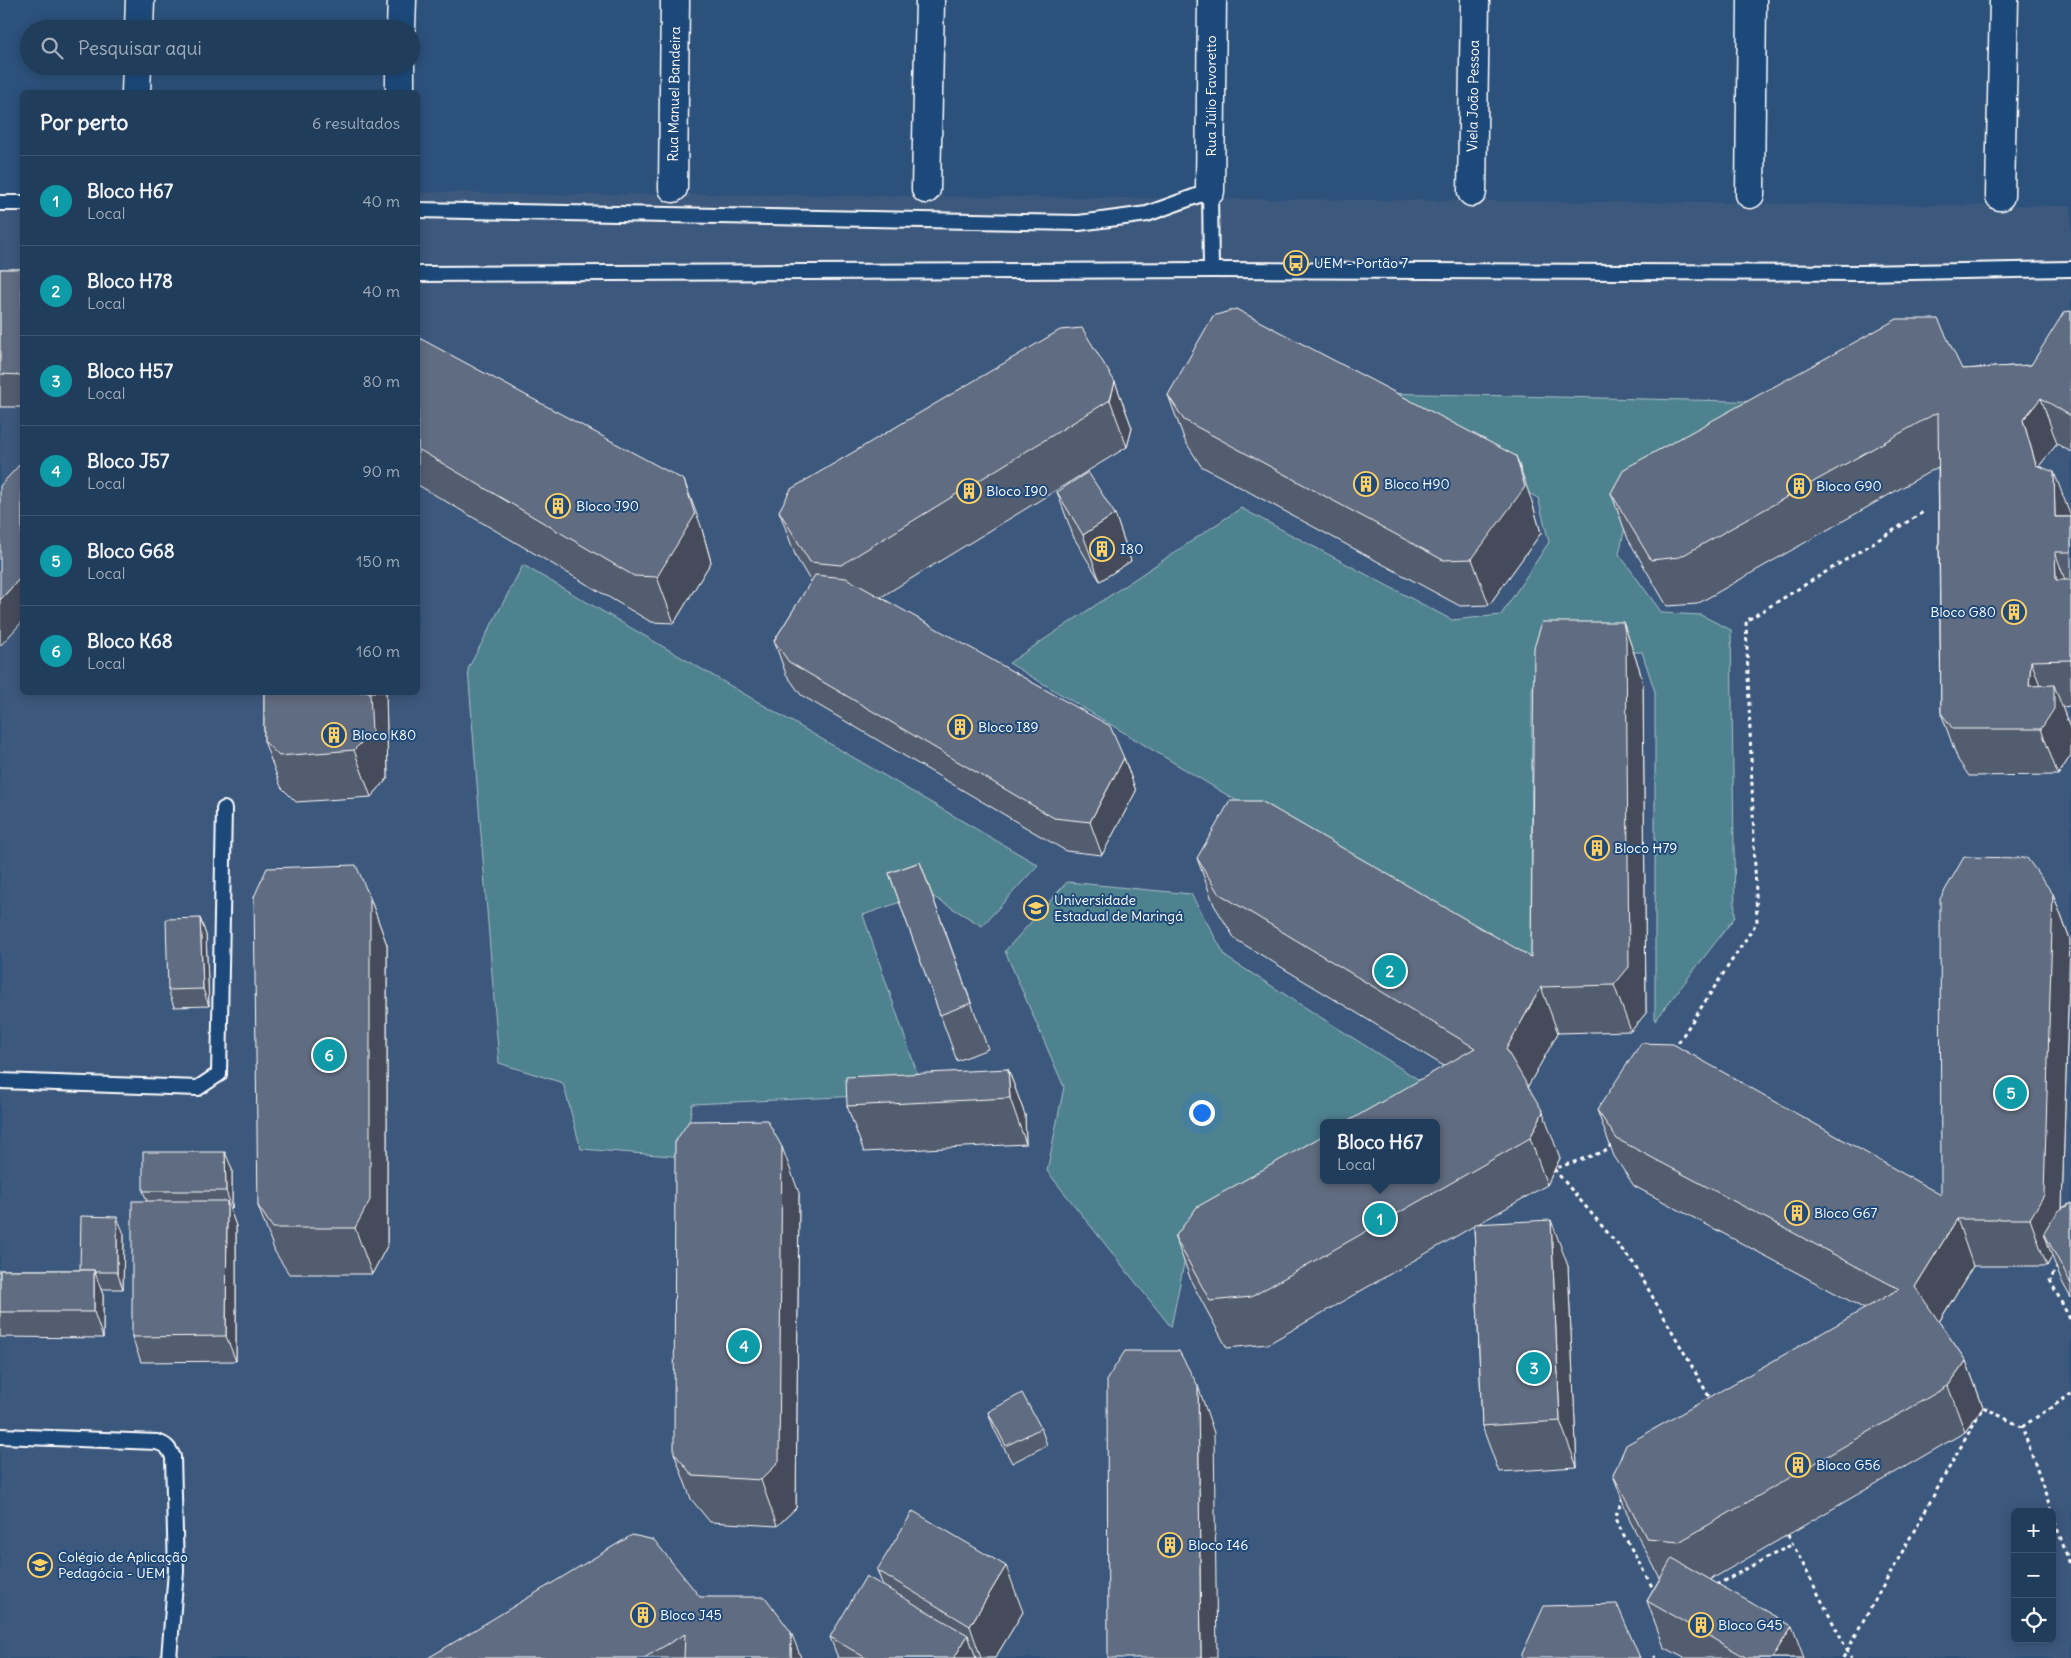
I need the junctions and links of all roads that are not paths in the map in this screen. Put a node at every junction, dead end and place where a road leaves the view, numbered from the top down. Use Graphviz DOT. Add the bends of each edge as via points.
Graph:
graph roads {
  1 [pos="140,0"];
  2 [pos="402,0"];
  3 [pos="675,0"];
  4 [pos="930,0"];
  5 [pos="1212,0"];
  6 [pos="1475,0"];
  7 [pos="1752,0"];
  8 [pos="2004,0"];
  9 [pos="139,20"];
  10 [pos="401,20"];
  11 [pos="137,75"];
  12 [pos="400,75"];
  13 [pos="136,90"];
  14 [pos="400,90"];
  15 [pos="673,188"];
  16 [pos="926,189"];
  17 [pos="1210,191"];
  18 [pos="1472,192"];
  19 [pos="1750,194"];
  20 [pos="2000,196"];
  21 [pos="0,203"];
  22 [pos="20,203"];
  23 [pos="420,210"];
  24 [pos="2071,269"];
  25 [pos="1211,270"];
  26 [pos="420,274"];
  27 [pos="224,809"];
  28 [pos="0,1081"];
  29 [pos="0,1436"];
  30 [pos="169,1658"];
  1 -- 9 [label="street"];
  2 -- 10 [label="street"];
  3 -- 15 [label="street, Rua Manuel Bandeira"];
  4 -- 16 [label="street"];
  5 -- 17 [label="street, Rua Júlio Favoretto"];
  6 -- 18 [label="street, Viela João Pessoa"];
  7 -- 19 [label="street"];
  8 -- 20 [label="street"];
  11 -- 13 [label="street"];
  12 -- 14 [label="street"];
  17 -- 23 [label="lane" via="1147,214 1078,222"];
  17 -- 25 [label="lane"];
  21 -- 22 [label="lane"];
  24 -- 25 [label="lane" via="1860,273"];
  25 -- 26 [label="lane"];
  27 -- 28 [label="lane" via="219,1074 198,1088"];
  29 -- 30 [label="lane" via="157,1442 166,1445 173,1457 176,1571"];
}
